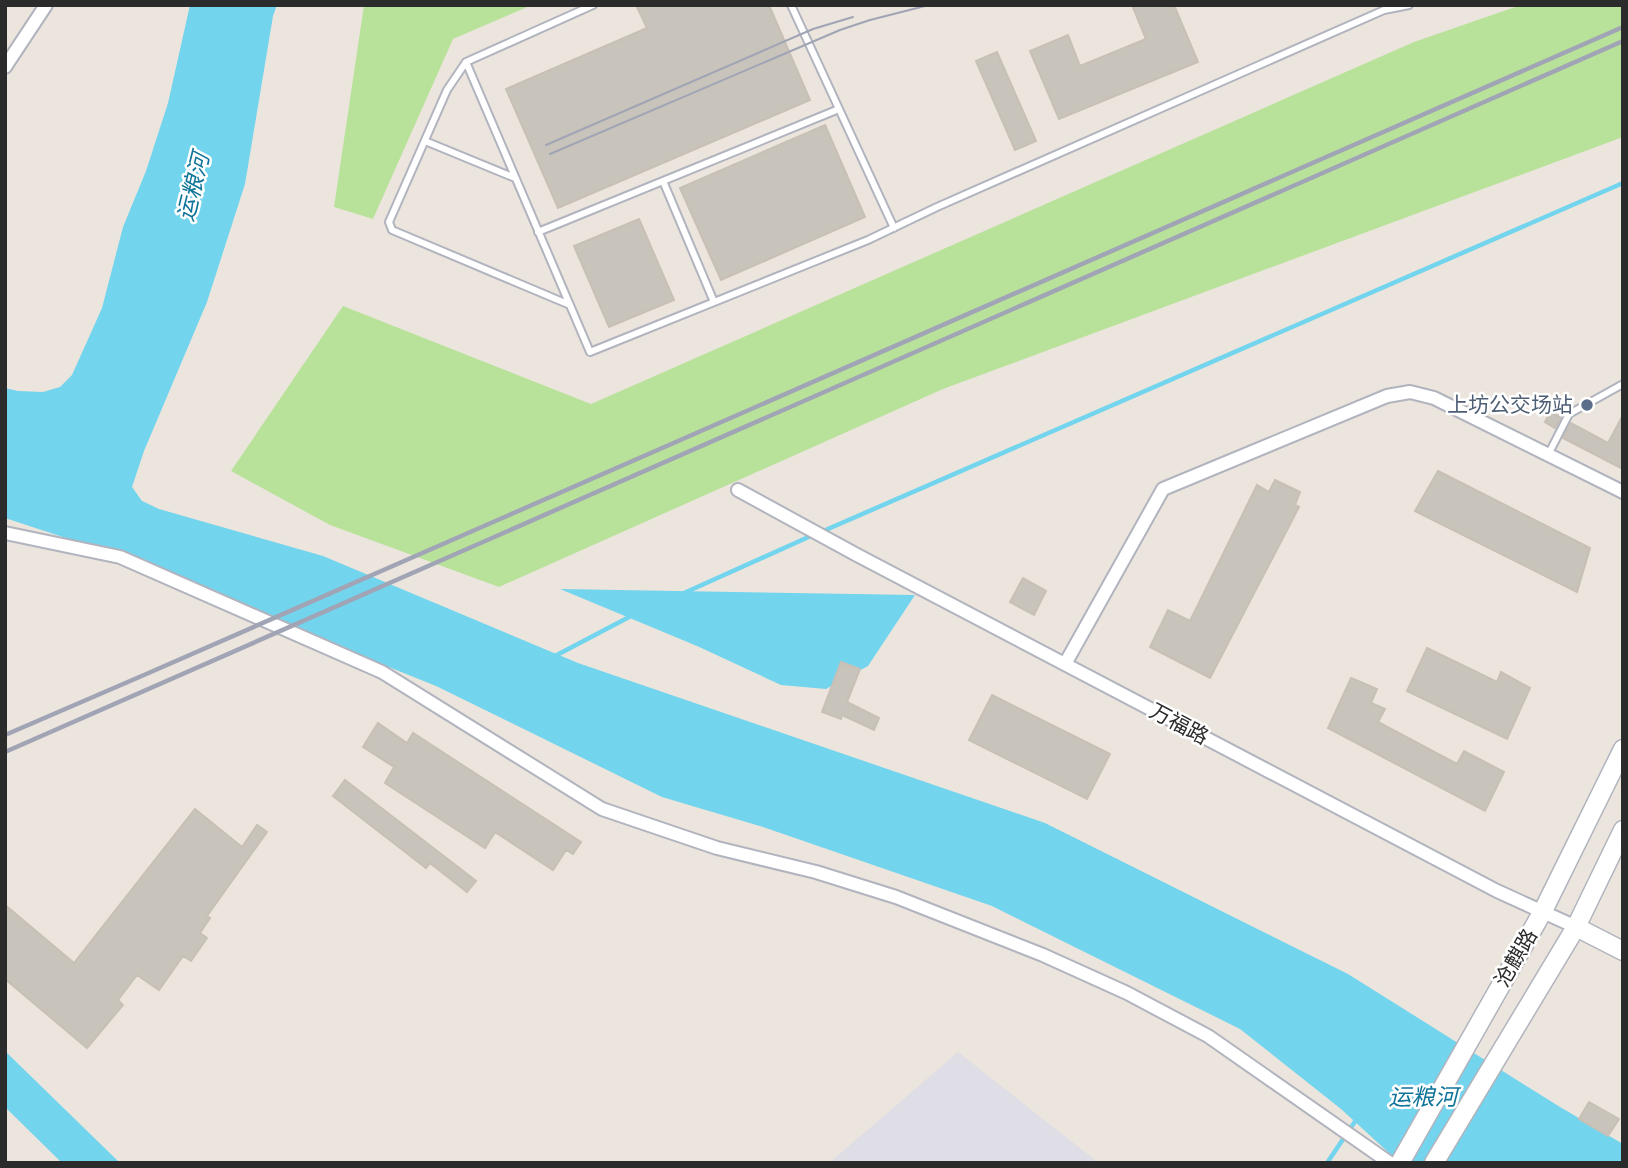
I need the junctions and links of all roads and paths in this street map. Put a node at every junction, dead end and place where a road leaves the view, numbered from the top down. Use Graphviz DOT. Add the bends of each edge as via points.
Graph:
graph roads {
  1 [pos="46,5"];
  2 [pos="593,5"];
  3 [pos="791,5"];
  4 [pos="1409,5"];
  5 [pos="466,62"];
  6 [pos="5,67"];
  7 [pos="839,109"];
  8 [pos="425,141"];
  9 [pos="515,178"];
  10 [pos="663,181"];
  11 [pos="894,228"];
  12 [pos="538,232"];
  13 [pos="714,302"];
  14 [pos="570,306"];
  15 [pos="1623,384"];
  16 [pos="1548,455"];
  17 [pos="738,491"];
  18 [pos="1623,492"];
  19 [pos="5,533"];
  20 [pos="1065,664"];
  21 [pos="1623,749"];
  22 [pos="1623,831"];
  23 [pos="1543,911"];
  24 [pos="1576,927"];
  25 [pos="1623,951"];
  26 [pos="1390,1163"];
  27 [pos="1400,1163"];
  28 [pos="1434,1163"];
  1 -- 6 [label="street"];
  2 -- 5 [label="lane"];
  3 -- 7 [label="lane"];
  4 -- 11 [label="lane" via="1384,10"];
  5 -- 8 [label="lane" via="447,90"];
  5 -- 9 [label="lane"];
  7 -- 10 [label="lane"];
  7 -- 11 [label="lane"];
  8 -- 9 [label="lane"];
  8 -- 14 [label="lane" via="389,222 392,230"];
  9 -- 12 [label="lane"];
  10 -- 12 [label="lane"];
  10 -- 13 [label="lane"];
  11 -- 13 [label="lane"];
  12 -- 14 [label="lane"];
  13 -- 14 [label="lane" via="590,352"];
  15 -- 16 [label="lane" via="1569,414"];
  16 -- 18 [label="street"];
  16 -- 20 [label="street" via="1434,398 1410,393 1387,396 1163,489"];
  17 -- 20 [label="street, 万福路"];
  19 -- 26 [label="street" via="120,557 382,672 602,809 717,848 816,872 896,898 1127,993 1208,1036"];
  20 -- 23 [label="street, 万福路"];
  21 -- 23 [label="main road, 沧麒路"];
  22 -- 24 [label="main road, 沧麒路"];
  23 -- 24 [label="street, 万福路"];
  23 -- 27 [label="main road, 沧麒路"];
  24 -- 25 [label="main road, 万福路"];
  24 -- 28 [label="main road, 沧麒路"];
}
